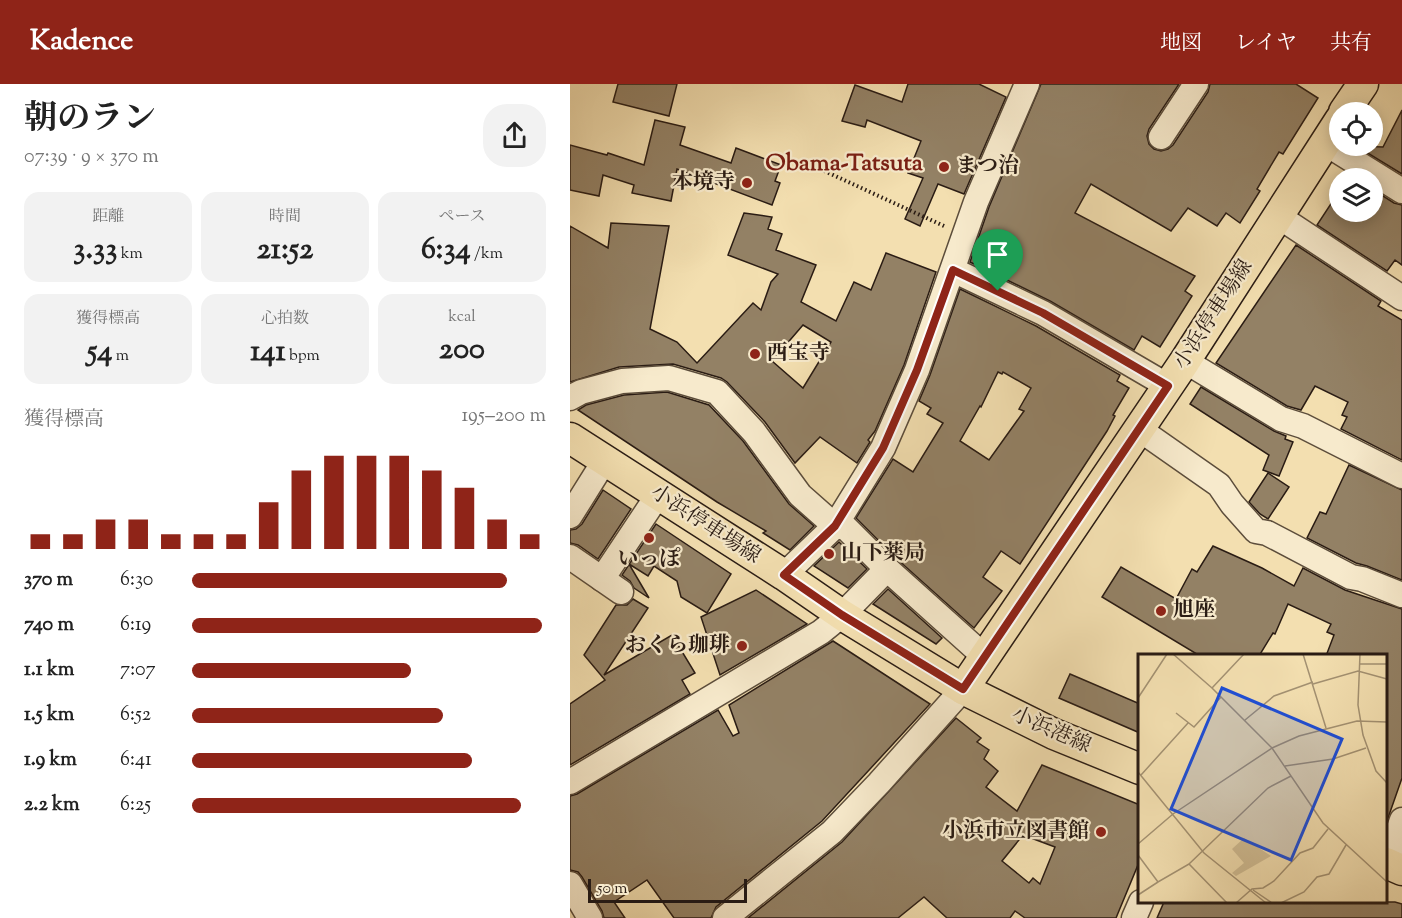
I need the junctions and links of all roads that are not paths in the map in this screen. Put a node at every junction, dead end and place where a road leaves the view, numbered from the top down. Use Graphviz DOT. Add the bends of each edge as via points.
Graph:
graph roads {
  1 [pos="1027,84"];
  2 [pos="1196,84"];
  3 [pos="1363,84"];
  4 [pos="1351,102"];
  5 [pos="1161,137"];
  6 [pos="1329,137"];
  7 [pos="1360,156"];
  8 [pos="1402,191"];
  9 [pos="1278,216"];
  10 [pos="953,270"];
  11 [pos="1402,298"];
  12 [pos="1185,361"];
  13 [pos="1168,386"];
  14 [pos="570,398"];
  15 [pos="1139,429"];
  16 [pos="570,438"];
  17 [pos="605,460"];
  18 [pos="1402,476"];
  19 [pos="658,495"];
  20 [pos="570,516"];
  21 [pos="835,526"];
  22 [pos="570,557"];
  23 [pos="887,569"];
  24 [pos="784,575"];
  25 [pos="1402,594"];
  26 [pos="842,615"];
  27 [pos="984,657"];
  28 [pos="963,689"];
  29 [pos="1138,768"];
  30 [pos="570,782"];
  31 [pos="1402,820"];
  32 [pos="1391,866"];
  33 [pos="570,884"];
  34 [pos="1141,903"];
  35 [pos="590,918"];
  36 [pos="725,918"];
  37 [pos="1134,918"];
  1 -- 10 [label="street" via="976,202"];
  2 -- 5 [label="street"];
  3 -- 4 [label="main road"];
  6 -- 9 [label="main road, 小浜停車場線"];
  7 -- 8 [label="street"];
  9 -- 11 [label="street"];
  9 -- 12 [label="main road, 小浜停車場線"];
  10 -- 13 [label="street" via="1043,313"];
  10 -- 21 [label="street" via="917,370 883,448"];
  12 -- 13 [label="main road, 小浜停車場線"];
  12 -- 18 [label="street" via="1281,419"];
  13 -- 15 [label="main road, 小浜停車場線"];
  14 -- 21 [label="street" via="622,381 669,378 717,392 754,432 800,495"];
  15 -- 25 [label="street" via="1220,485 1257,531 1351,577"];
  15 -- 27 [label="main road, 小浜停車場線"];
  16 -- 17 [label="main road, 小浜停車場線"];
  17 -- 19 [label="main road, 小浜停車場線"];
  17 -- 20 [label="street"];
  19 -- 22 [label="street" via="611,585"];
  19 -- 24 [label="main road, 小浜停車場線"];
  21 -- 23 [label="street" via="846,528"];
  21 -- 24 [label="street"];
  23 -- 26 [label="street"];
  23 -- 27 [label="street"];
  24 -- 26 [label="main road, 小浜停車場線"];
  26 -- 28 [label="main road, 小浜停車場線"];
  26 -- 30 [label="street" via="821,632"];
  27 -- 28 [label="main road, 小浜停車場線"];
  28 -- 29 [label="main road, 小浜港線" via="1054,734"];
  28 -- 36 [label="street" via="832,832"];
  31 -- 32 [label="street"];
  33 -- 35 [label="street"];
  34 -- 37 [label="street"];
}
